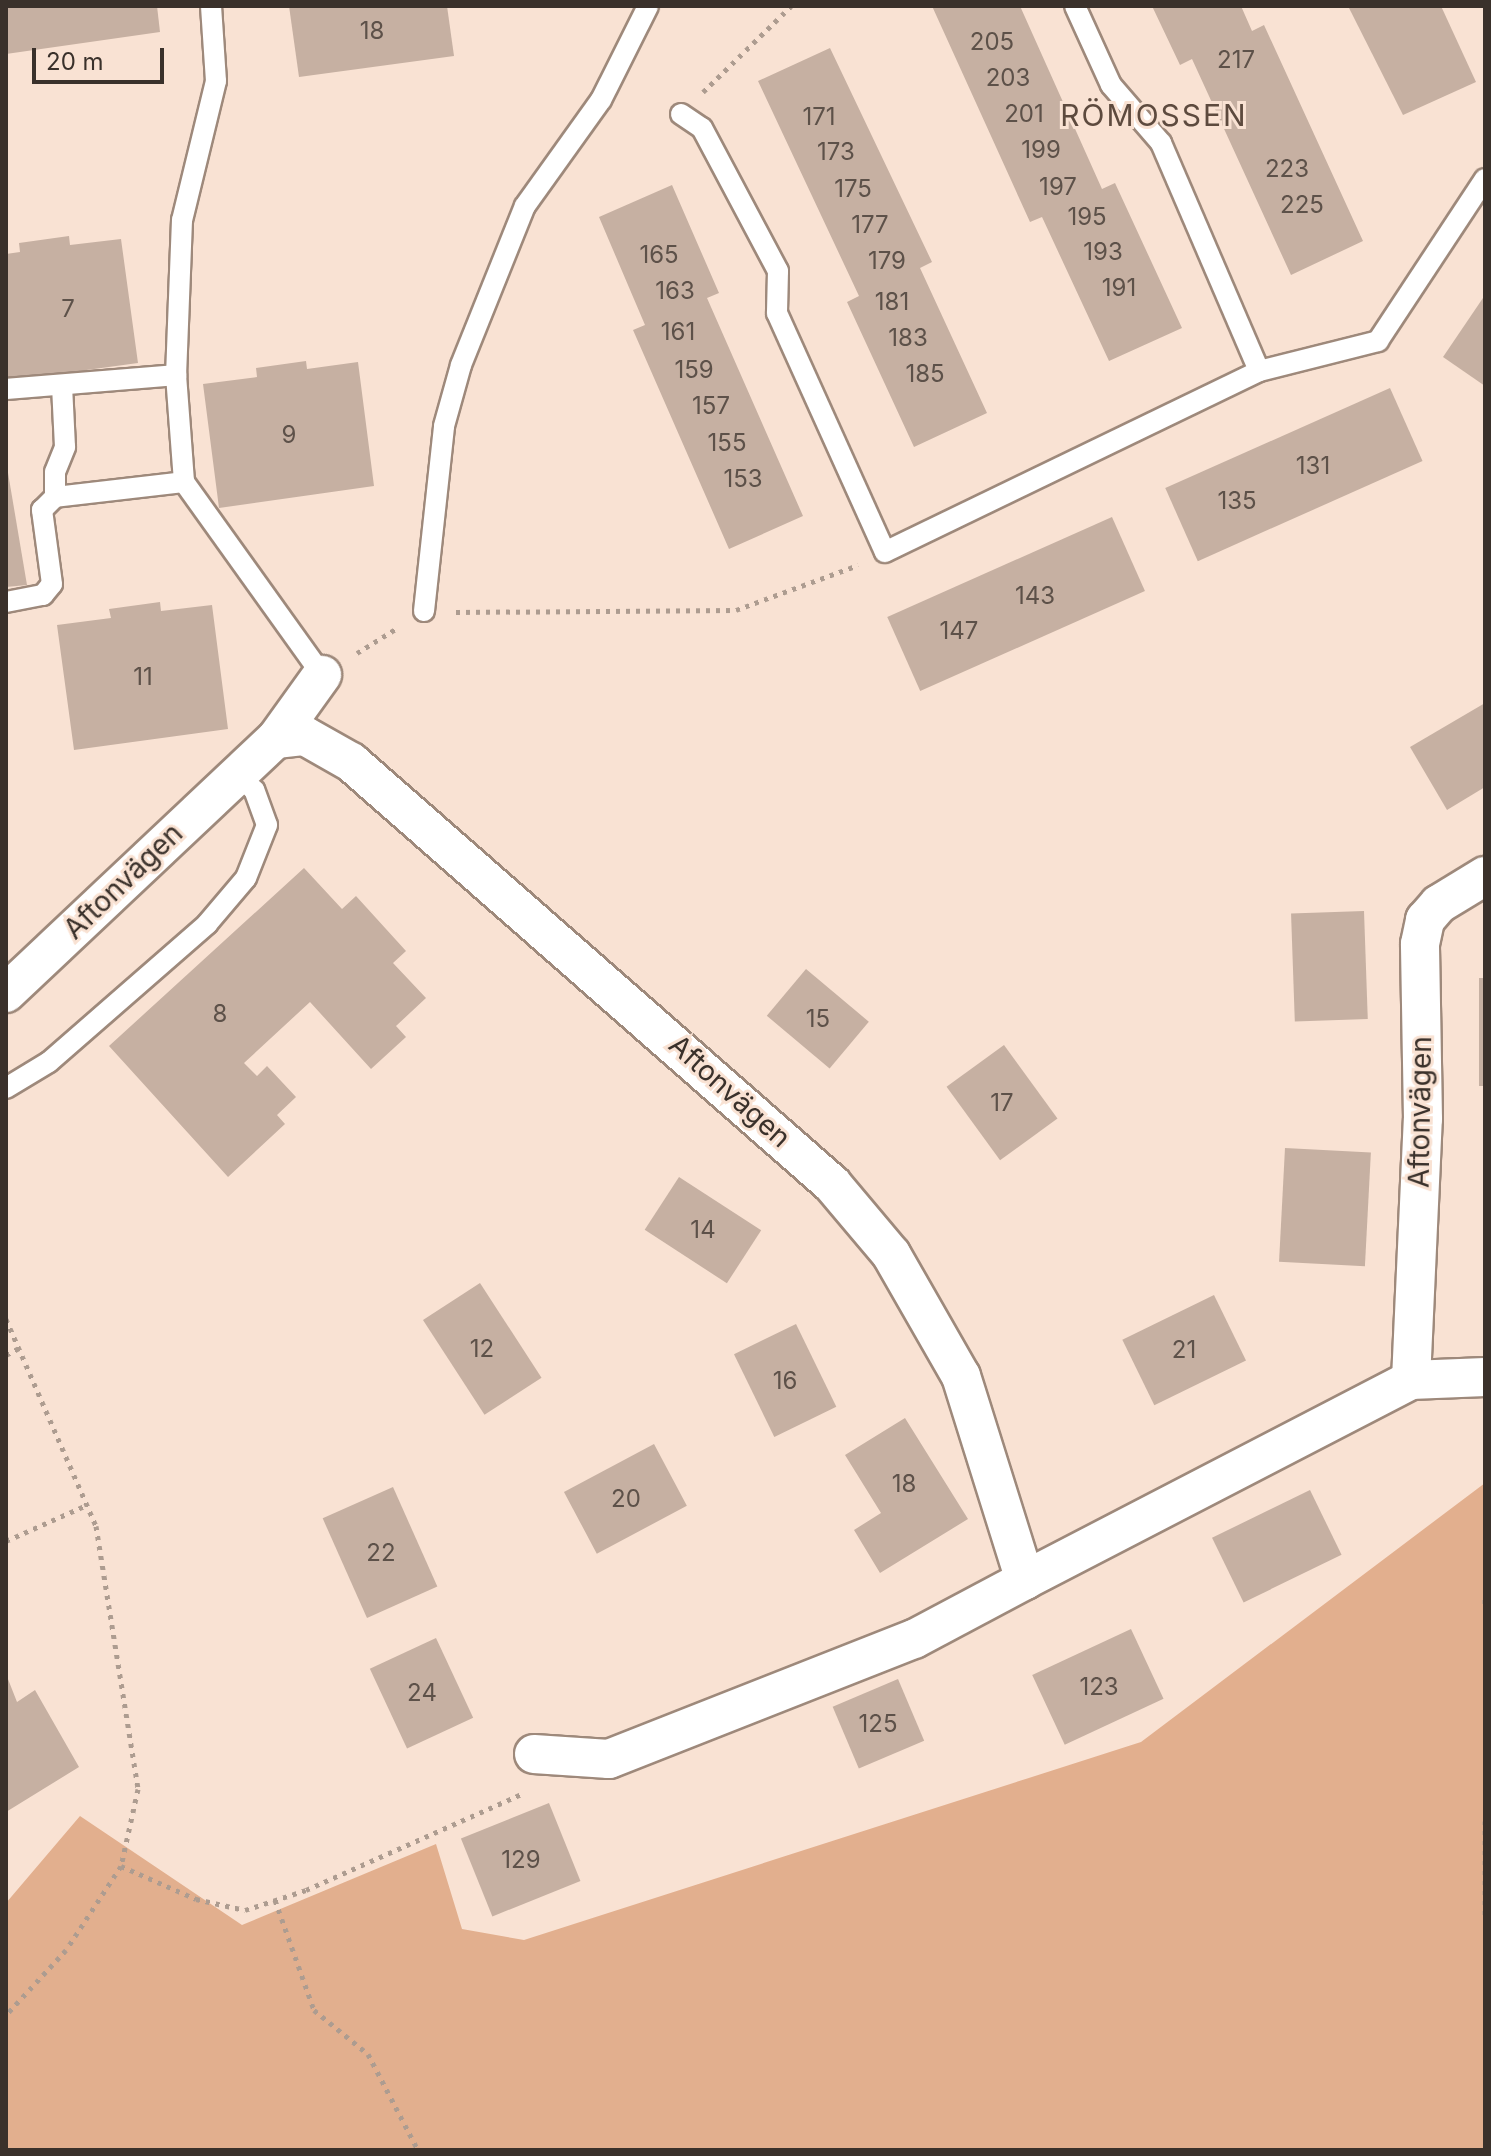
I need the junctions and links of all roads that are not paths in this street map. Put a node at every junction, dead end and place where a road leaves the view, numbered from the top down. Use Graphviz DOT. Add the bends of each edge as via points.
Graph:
graph roads {
  1 [pos="211,6"];
  2 [pos="648,6"];
  3 [pos="1075,6"];
  4 [pos="681,114"];
  5 [pos="1485,179"];
  6 [pos="1259,371"];
  7 [pos="176,375"];
  8 [pos="62,385"];
  9 [pos="6,389"];
  10 [pos="184,482"];
  11 [pos="55,497"];
  12 [pos="6,602"];
  13 [pos="424,611"];
  14 [pos="322,675"];
  15 [pos="276,739"];
  16 [pos="236,773"];
  17 [pos="1485,876"];
  18 [pos="6,993"];
  19 [pos="6,1088"];
  20 [pos="1485,1377"];
  21 [pos="1411,1380"];
  22 [pos="1025,1580"];
  23 [pos="534,1754"];
  1 -- 7 [label="lane" via="216,81 182,220"];
  2 -- 13 [label="lane" via="601,100 525,206 461,365 444,426"];
  3 -- 6 [label="lane" via="1111,85 1161,143"];
  4 -- 6 [label="lane" via="702,128 778,271 777,313 885,552"];
  5 -- 6 [label="lane" via="1378,341"];
  7 -- 8 [label="lane"];
  7 -- 10 [label="lane"];
  8 -- 9 [label="lane"];
  8 -- 11 [label="lane" via="65,447 55,472"];
  10 -- 11 [label="lane"];
  10 -- 14 [label="lane"];
  11 -- 12 [label="lane" via="42,510 52,584 43,595"];
  14 -- 15 [label="street, Aftonvägen"];
  15 -- 16 [label="street, Aftonvägen"];
  15 -- 22 [label="street, Aftonvägen" via="305,736 351,762 832,1184 891,1254 961,1376"];
  16 -- 18 [label="street, Aftonvägen"];
  16 -- 19 [label="lane" via="254,790 267,825 246,878 207,924 49,1062"];
  17 -- 21 [label="street, Aftonvägen" via="1439,904 1425,920 1420,944 1423,1119"];
  20 -- 21 [label="street"];
  21 -- 22 [label="street"];
  22 -- 23 [label="street" via="914,1639 609,1759"];
}
